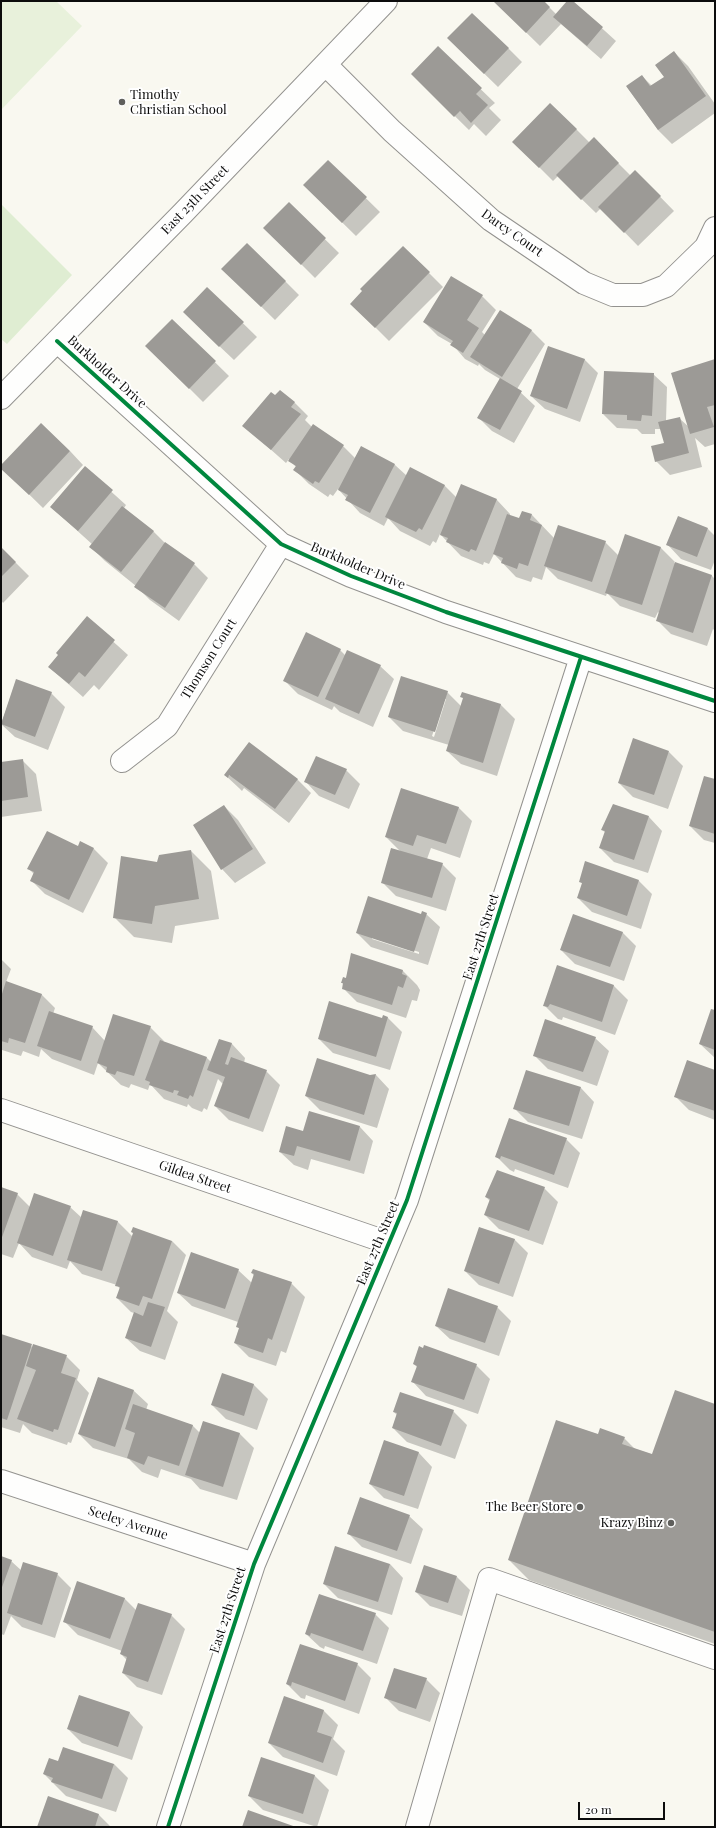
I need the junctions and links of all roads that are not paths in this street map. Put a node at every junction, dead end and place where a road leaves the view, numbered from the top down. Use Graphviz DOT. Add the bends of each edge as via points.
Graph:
graph roads {
  1 [pos="386,1"];
  2 [pos="326,65"];
  3 [pos="715,228"];
  4 [pos="57,341"];
  5 [pos="1,398"];
  6 [pos="281,544"];
  7 [pos="581,657"];
  8 [pos="715,701"];
  9 [pos="122,761"];
  10 [pos="1,1110"];
  11 [pos="389,1244"];
  12 [pos="1,1481"];
  13 [pos="254,1564"];
  14 [pos="715,1658"];
  15 [pos="168,1827"];
  16 [pos="417,1827"];
  1 -- 2 [label="street, East 25th Street"];
  2 -- 3 [label="street, Darcy Court" via="392,131 491,220 584,283 613,295 643,295 666,286 706,247"];
  2 -- 4 [label="street, East 25th Street"];
  4 -- 5 [label="street, East 25th Street"];
  4 -- 6 [label="street, Burkholder Drive"];
  6 -- 7 [label="street, Burkholder Drive" via="351,576 446,612"];
  6 -- 9 [label="street, Thomson Court" via="167,726"];
  7 -- 8 [label="street, Burkholder Drive"];
  7 -- 11 [label="street, East 27th Street" via="408,1200"];
  10 -- 11 [label="street, Gildea Street"];
  11 -- 13 [label="street, East 27th Street"];
  12 -- 13 [label="street, Seeley Avenue"];
  13 -- 15 [label="street, East 27th Street"];
  14 -- 16 [label="street" via="489,1579"];
}
